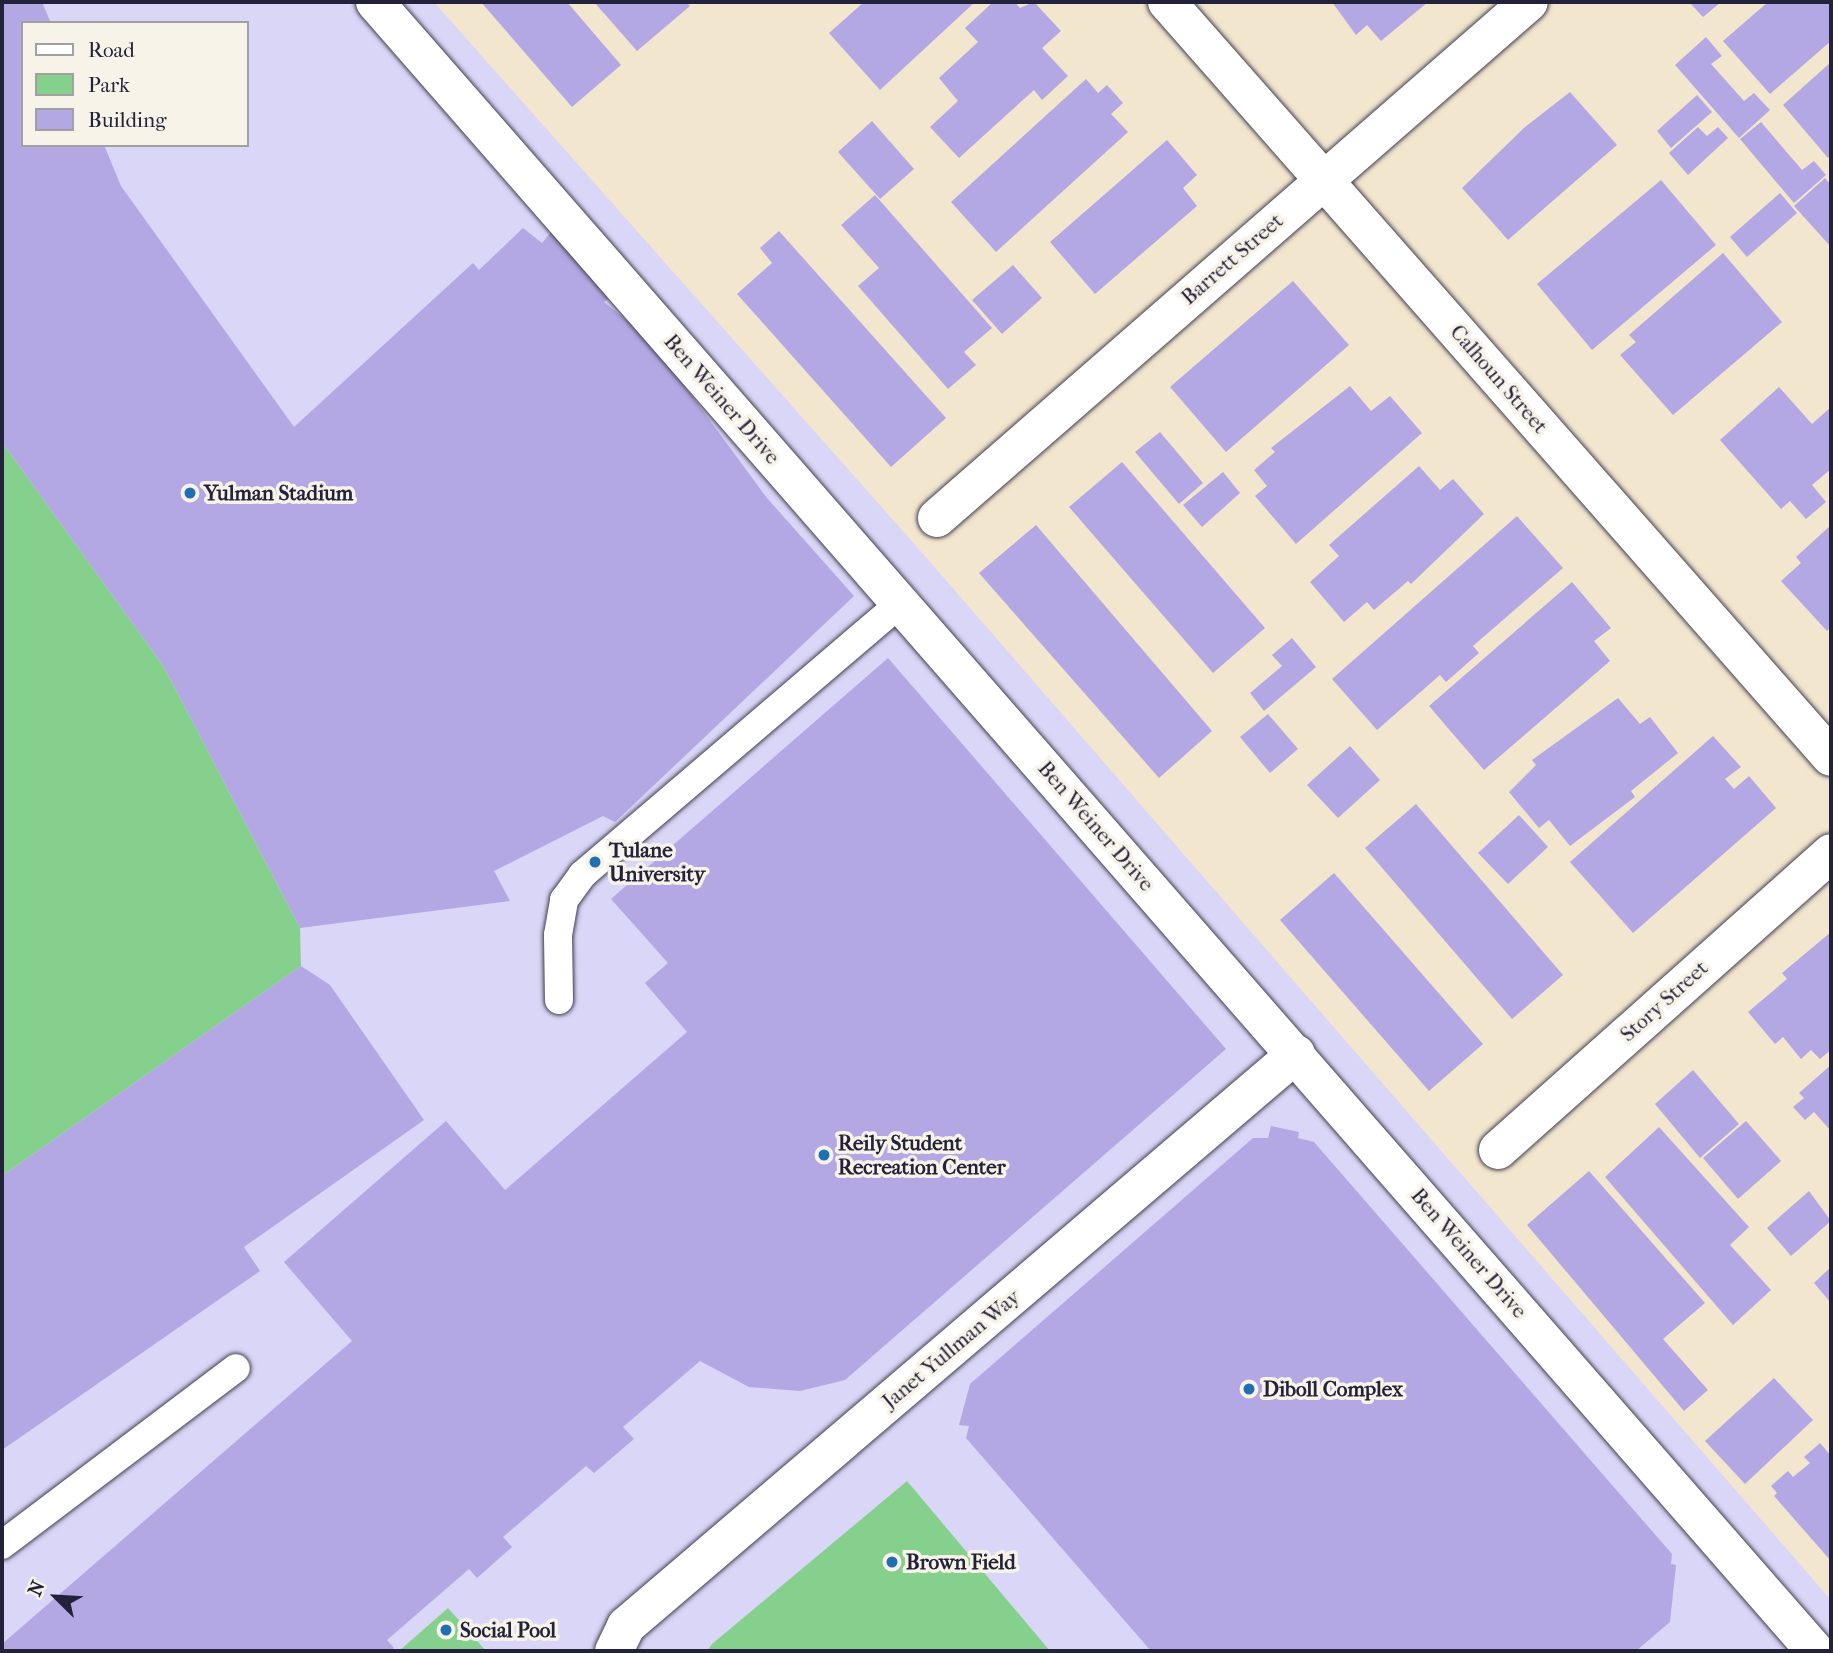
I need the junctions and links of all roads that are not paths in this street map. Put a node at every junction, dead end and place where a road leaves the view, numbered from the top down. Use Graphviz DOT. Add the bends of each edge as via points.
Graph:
graph roads {
  1 [pos="375,2"];
  2 [pos="1167,2"];
  3 [pos="1529,2"];
  4 [pos="1323,179"];
  5 [pos="937,519"];
  6 [pos="900,603"];
  7 [pos="1831,757"];
  8 [pos="1831,853"];
  9 [pos="559,1000"];
  10 [pos="1296,1054"];
  11 [pos="1498,1150"];
  12 [pos="236,1368"];
  13 [pos="2,1545"];
  14 [pos="614,1651"];
  15 [pos="1815,1651"];
  1 -- 6 [label="street, Ben Weiner Drive"];
  2 -- 4 [label="street, Calhoun Street"];
  3 -- 4 [label="street, Barrett Street"];
  4 -- 5 [label="street, Barrett Street"];
  4 -- 7 [label="street, Calhoun Street"];
  6 -- 9 [label="lane" via="582,876 564,900 558,935"];
  6 -- 10 [label="street, Ben Weiner Drive"];
  8 -- 11 [label="street, Story Street"];
  10 -- 14 [label="street, Janet Yullman Way" via="626,1626"];
  10 -- 15 [label="street, Ben Weiner Drive"];
  12 -- 13 [label="lane"];
}
